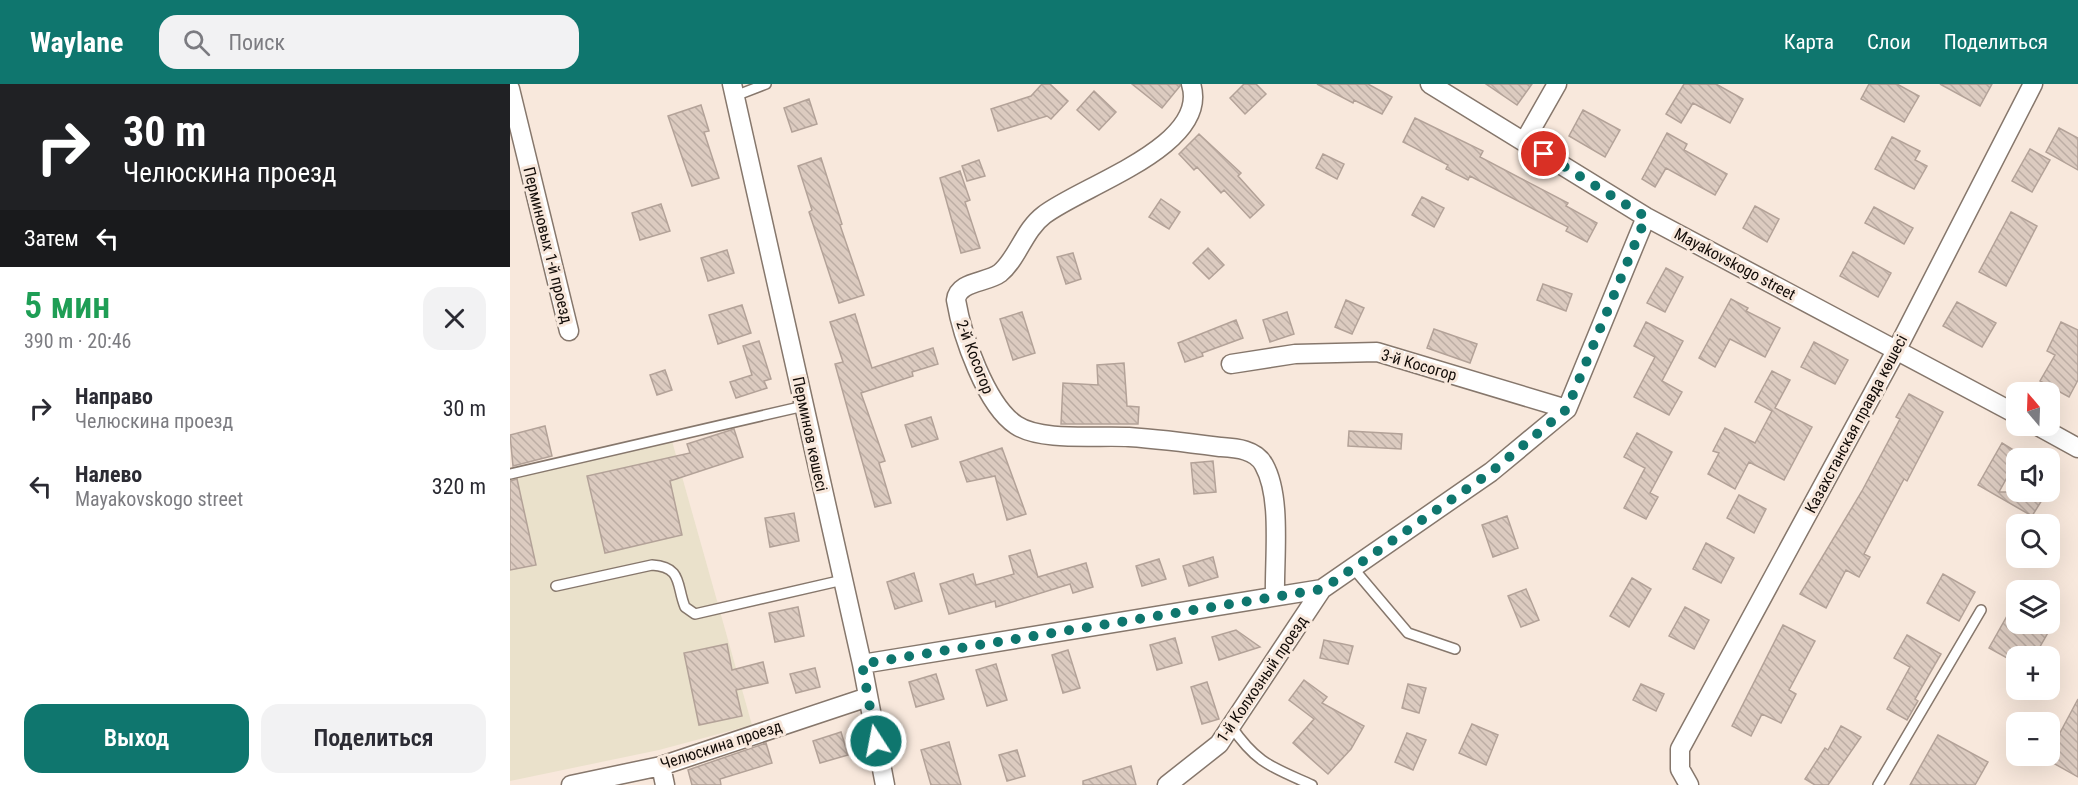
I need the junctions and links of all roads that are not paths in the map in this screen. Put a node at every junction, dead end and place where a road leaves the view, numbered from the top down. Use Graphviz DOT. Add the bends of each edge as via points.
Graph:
graph roads {
  1 [pos="766,84"];
  2 [pos="1191,84"];
  3 [pos="1430,84"];
  4 [pos="1557,84"];
  5 [pos="2033,84"];
  6 [pos="510,89"];
  7 [pos="733,90"];
  8 [pos="1524,142"];
  9 [pos="1646,217"];
  10 [pos="569,331"];
  11 [pos="1897,349"];
  12 [pos="1231,364"];
  13 [pos="804,406"];
  14 [pos="1567,409"];
  15 [pos="2006,409"];
  16 [pos="2056,436"];
  17 [pos="2078,448"];
  18 [pos="510,474"];
  19 [pos="1353,568"];
  20 [pos="843,580"];
  21 [pos="556,586"];
  22 [pos="1323,589"];
  23 [pos="1275,596"];
  24 [pos="1981,610"];
  25 [pos="1455,649"];
  26 [pos="862,664"];
  27 [pos="868,697"];
  28 [pos="1231,726"];
  29 [pos="661,766"];
  30 [pos="571,785"];
  31 [pos="665,785"];
  32 [pos="885,785"];
  33 [pos="1167,785"];
  34 [pos="1312,785"];
  35 [pos="1689,785"];
  36 [pos="1878,785"];
  1 -- 7 [label="lane"];
  2 -- 23 [label="street, 2-й Косогор" via="1191,110 1170,139 1045,214 999,273 965,287 956,300 987,392 1000,410 1022,428 1044,434 1129,437 1234,448 1258,457 1273,489"];
  3 -- 8 [label="street, Mayakovskogo street"];
  4 -- 8 [label="street"];
  5 -- 11 [label="street, Казахстанская правда көшесі"];
  6 -- 10 [label="street, Перминовых 1-й проезд"];
  7 -- 13 [label="street, Перминов көшесі"];
  8 -- 9 [label="street, Mayakovskogo street"];
  9 -- 11 [label="street, Mayakovskogo street"];
  9 -- 14 [label="street"];
  11 -- 15 [label="street, Mayakovskogo street"];
  11 -- 35 [label="street, Казахстанская правда көшесі" via="1680,749 1679,764"];
  12 -- 14 [label="street, 3-й Косогор" via="1296,354 1377,352"];
  13 -- 18 [label="lane"];
  13 -- 20 [label="street, Перминов көшесі"];
  14 -- 19 [label="street" via="1491,472"];
  16 -- 17 [label="street"];
  19 -- 22 [label="street"];
  19 -- 25 [label="lane" via="1408,633"];
  20 -- 21 [label="lane" via="695,614 685,608 676,576 663,566 652,565"];
  20 -- 26 [label="street, Перминов көшесі"];
  22 -- 23 [label="street"];
  22 -- 28 [label="street, 1-й Колхозный проезд"];
  23 -- 26 [label="street"];
  24 -- 36 [label="lane"];
  26 -- 27 [label="street, Перминов көшесі"];
  27 -- 29 [label="street, Челюскина проезд"];
  27 -- 32 [label="street, Перминов көшесі"];
  28 -- 33 [label="street, 1-й Колхозный проезд" via="1211,753"];
  28 -- 34 [label="lane" via="1259,760"];
  29 -- 30 [label="street, Челюскина проезд"];
  29 -- 31 [label="street"];
}
